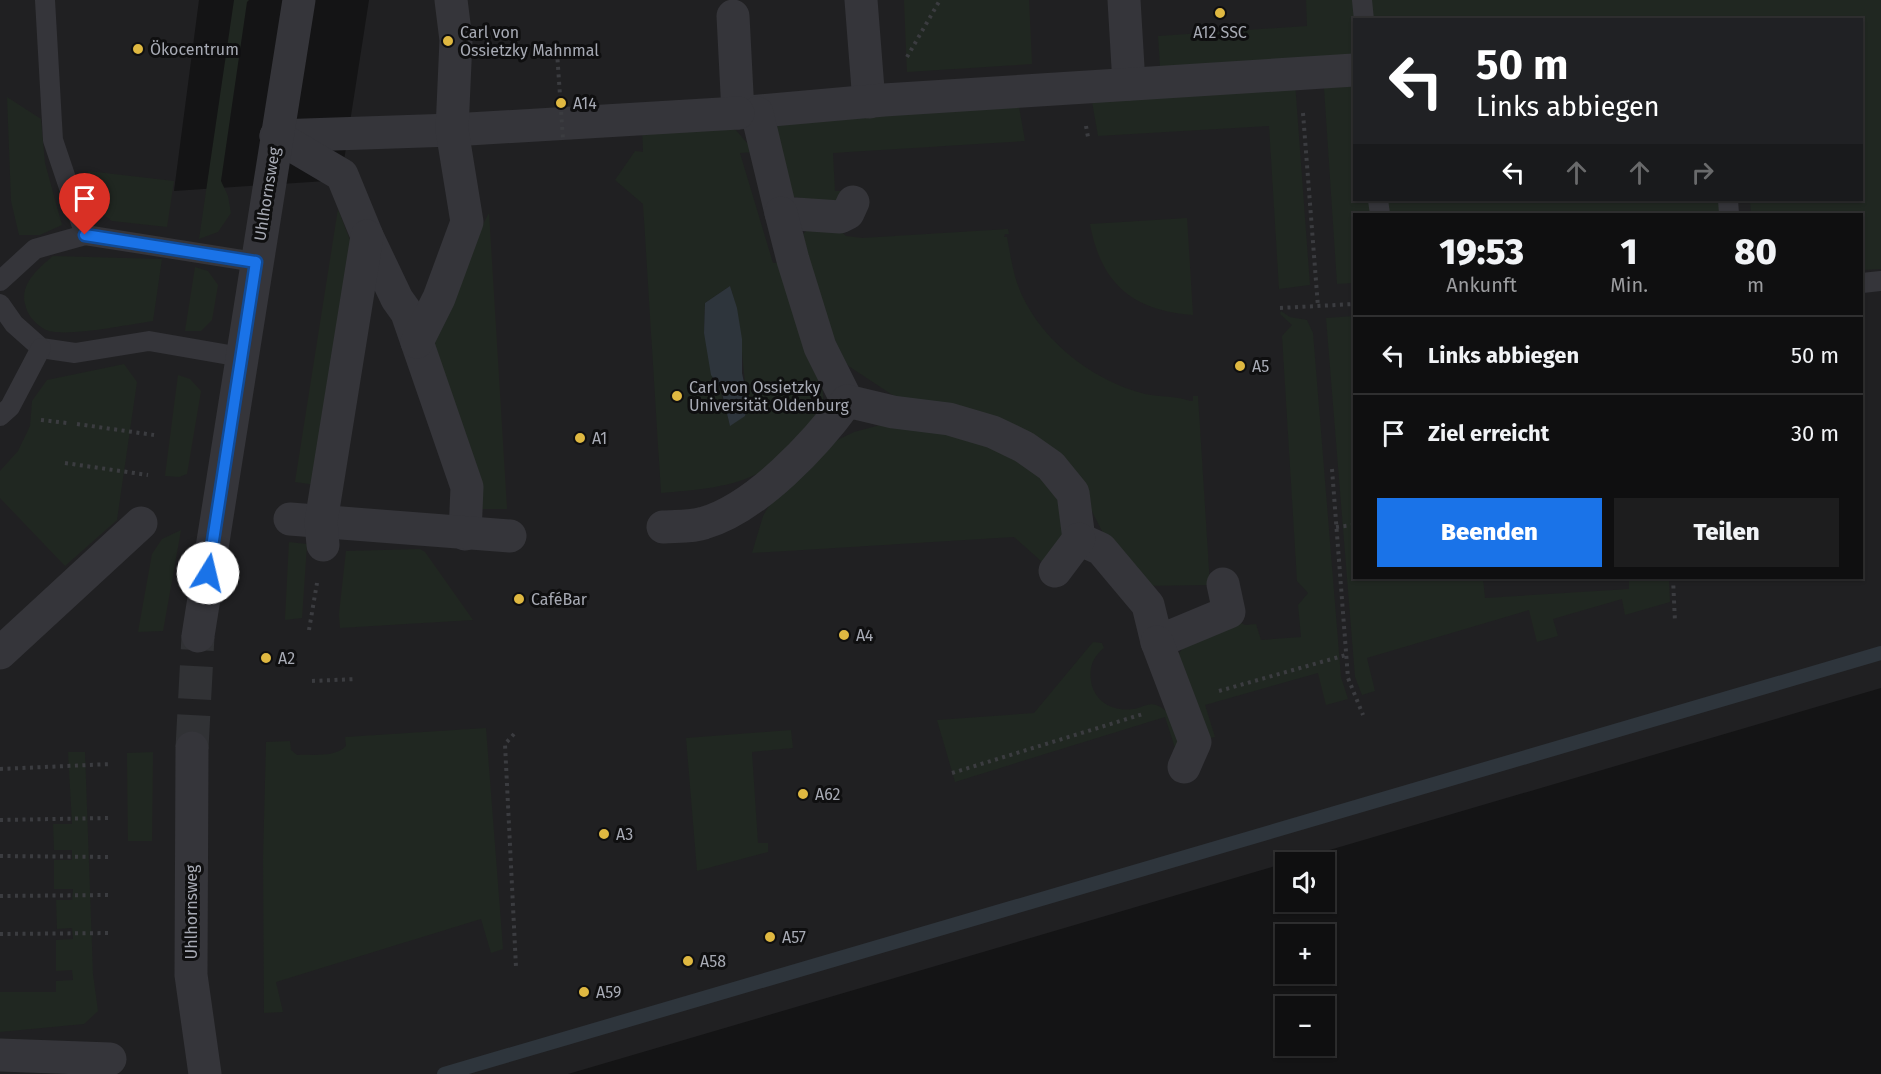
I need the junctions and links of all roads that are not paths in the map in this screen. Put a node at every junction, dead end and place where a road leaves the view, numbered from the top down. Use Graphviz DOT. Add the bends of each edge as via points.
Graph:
graph roads {
  1 [pos="45,0"];
  2 [pos="299,0"];
  3 [pos="451,0"];
  4 [pos="861,0"];
  5 [pos="1124,0"];
  6 [pos="1362,0"];
  7 [pos="733,16"];
  8 [pos="1364,18"];
  9 [pos="1353,70"];
  10 [pos="1129,84"];
  11 [pos="877,101"];
  12 [pos="748,113"];
  13 [pos="452,130"];
  14 [pos="276,136"];
  15 [pos="853,202"];
  16 [pos="781,213"];
  17 [pos="85,235"];
  18 [pos="367,236"];
  19 [pos="256,262"];
  20 [pos="0,281"];
  21 [pos="1881,281"];
  22 [pos="1863,283"];
  23 [pos="0,304"];
  24 [pos="417,342"];
  25 [pos="41,348"];
  26 [pos="241,357"];
  27 [pos="847,401"];
  28 [pos="0,416"];
  29 [pos="141,523"];
  30 [pos="663,527"];
  31 [pos="465,534"];
  32 [pos="510,536"];
  33 [pos="1079,539"];
  34 [pos="1055,571"];
  35 [pos="1223,584"];
  36 [pos="198,636"];
  37 [pos="1157,642"];
  38 [pos="0,653"];
  39 [pos="192,748"];
  40 [pos="1184,767"];
  41 [pos="7,1050"];
  42 [pos="110,1059"];
  43 [pos="205,1074"];
  1 -- 17 [label="lane" via="53,140"];
  2 -- 14 [label="street, Uhlhornsweg"];
  3 -- 13 [label="street" via="456,40"];
  4 -- 11 [label="street"];
  5 -- 10 [label="street"];
  6 -- 8 [label="lane"];
  7 -- 12 [label="street"];
  9 -- 10 [label="street"];
  10 -- 11 [label="street"];
  11 -- 12 [label="street"];
  12 -- 13 [label="street"];
  12 -- 16 [label="street"];
  13 -- 14 [label="street"];
  13 -- 24 [label="street" via="467,222 439,298"];
  14 -- 18 [label="street" via="342,175"];
  14 -- 19 [label="street, Uhlhornsweg"];
  15 -- 16 [label="street" via="848,213 840,217"];
  16 -- 27 [label="street" via="820,347"];
  17 -- 19 [label="lane"];
  17 -- 20 [label="lane" via="35,249"];
  18 -- 24 [label="street"];
  18 -- 31 [label="street" via="311,529"];
  19 -- 26 [label="street, Uhlhornsweg"];
  21 -- 22 [label="lane"];
  23 -- 25 [label="lane" via="14,324"];
  24 -- 31 [label="street" via="467,487"];
  25 -- 26 [label="lane" via="75,353 149,341"];
  25 -- 28 [label="lane" via="10,407"];
  26 -- 36 [label="street, Uhlhornsweg"];
  27 -- 30 [label="street" via="831,424 745,505 704,523"];
  27 -- 33 [label="street" via="892,412 949,419 993,432 1024,447 1051,466 1073,493"];
  29 -- 38 [label="street"];
  31 -- 32 [label="street"];
  33 -- 34 [label="street"];
  33 -- 37 [label="street" via="1101,549 1148,604"];
  35 -- 37 [label="street" via="1229,612"];
  37 -- 40 [label="street" via="1195,742"];
  39 -- 43 [label="street, Uhlhornsweg" via="191,975"];
  41 -- 42 [label="street"];
}
